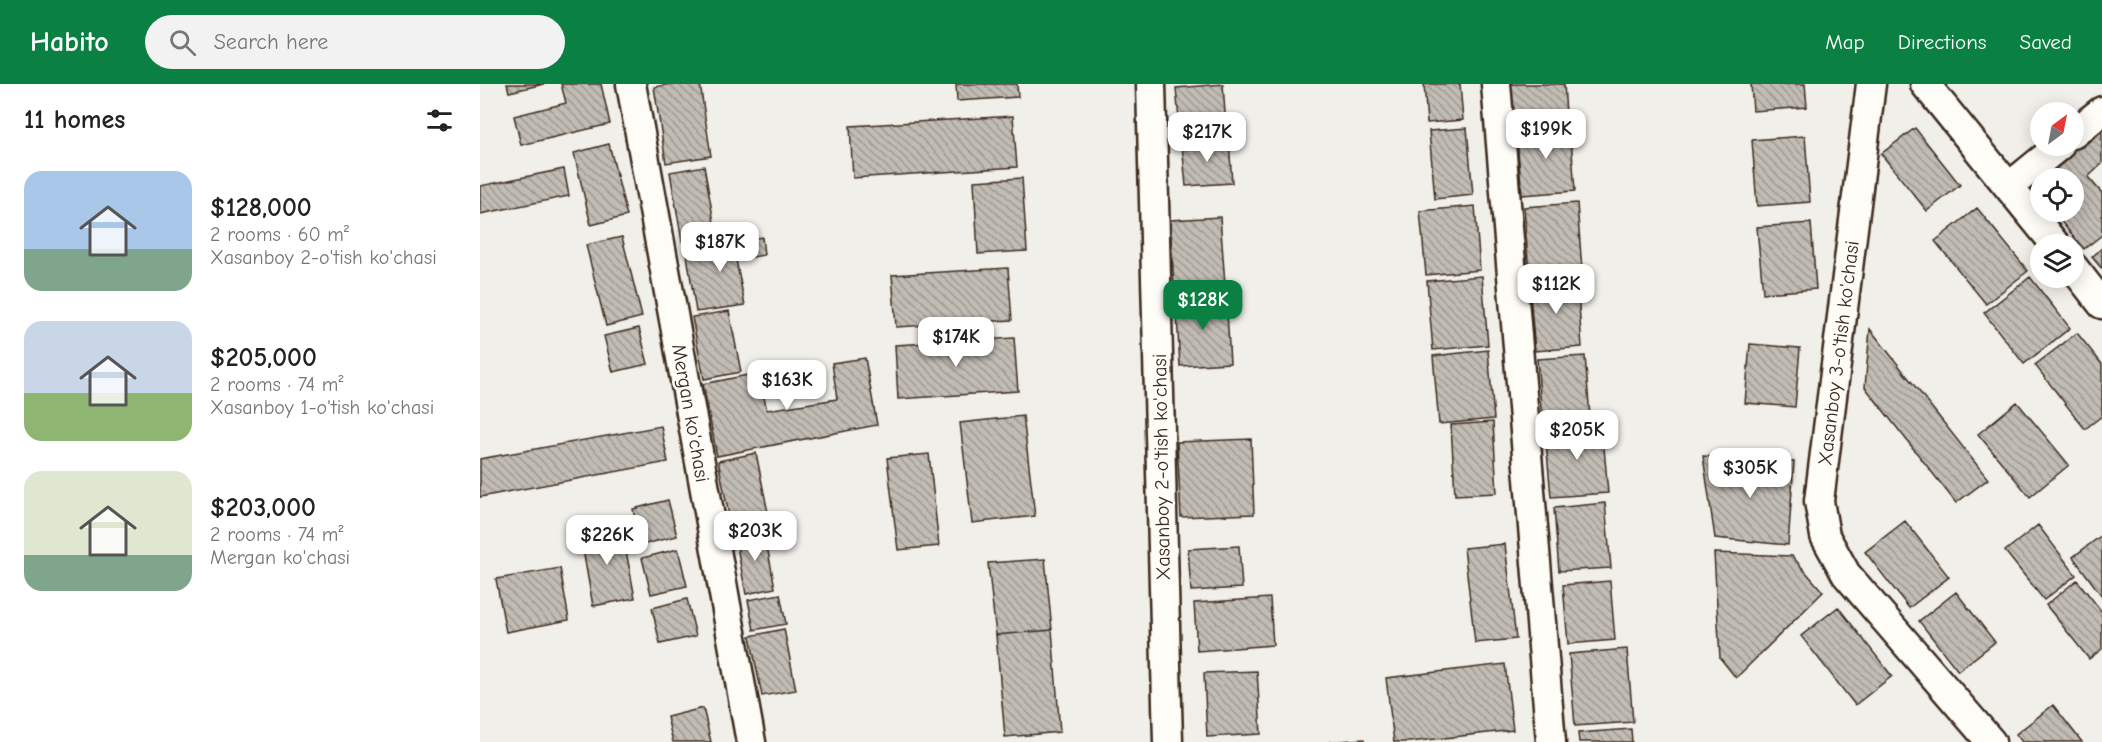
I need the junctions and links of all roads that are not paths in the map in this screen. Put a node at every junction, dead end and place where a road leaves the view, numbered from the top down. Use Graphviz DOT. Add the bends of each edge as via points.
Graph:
graph roads {
  1 [pos="631,84"];
  2 [pos="1151,84"];
  3 [pos="1496,84"];
  4 [pos="1872,84"];
  5 [pos="1925,84"];
  6 [pos="2102,111"];
  7 [pos="2084,125"];
  8 [pos="2047,156"];
  9 [pos="2010,186"];
  10 [pos="2047,234"];
  11 [pos="2084,281"];
  12 [pos="2102,304"];
  13 [pos="751,742"];
  14 [pos="1168,742"];
  15 [pos="1551,742"];
  16 [pos="1991,742"];
  1 -- 13 [label="street, Mergan ko'chasi"];
  2 -- 14 [label="street, Xasanboy 2-o'tish ko'chasi"];
  3 -- 15 [label="street"];
  4 -- 16 [label="street, Xasanboy 3-o'tish ko'chasi" via="1819,501 1825,536 1846,574"];
  5 -- 9 [label="street"];
  6 -- 7 [label="street"];
  8 -- 9 [label="street"];
  9 -- 10 [label="street"];
  11 -- 12 [label="street"];
}
